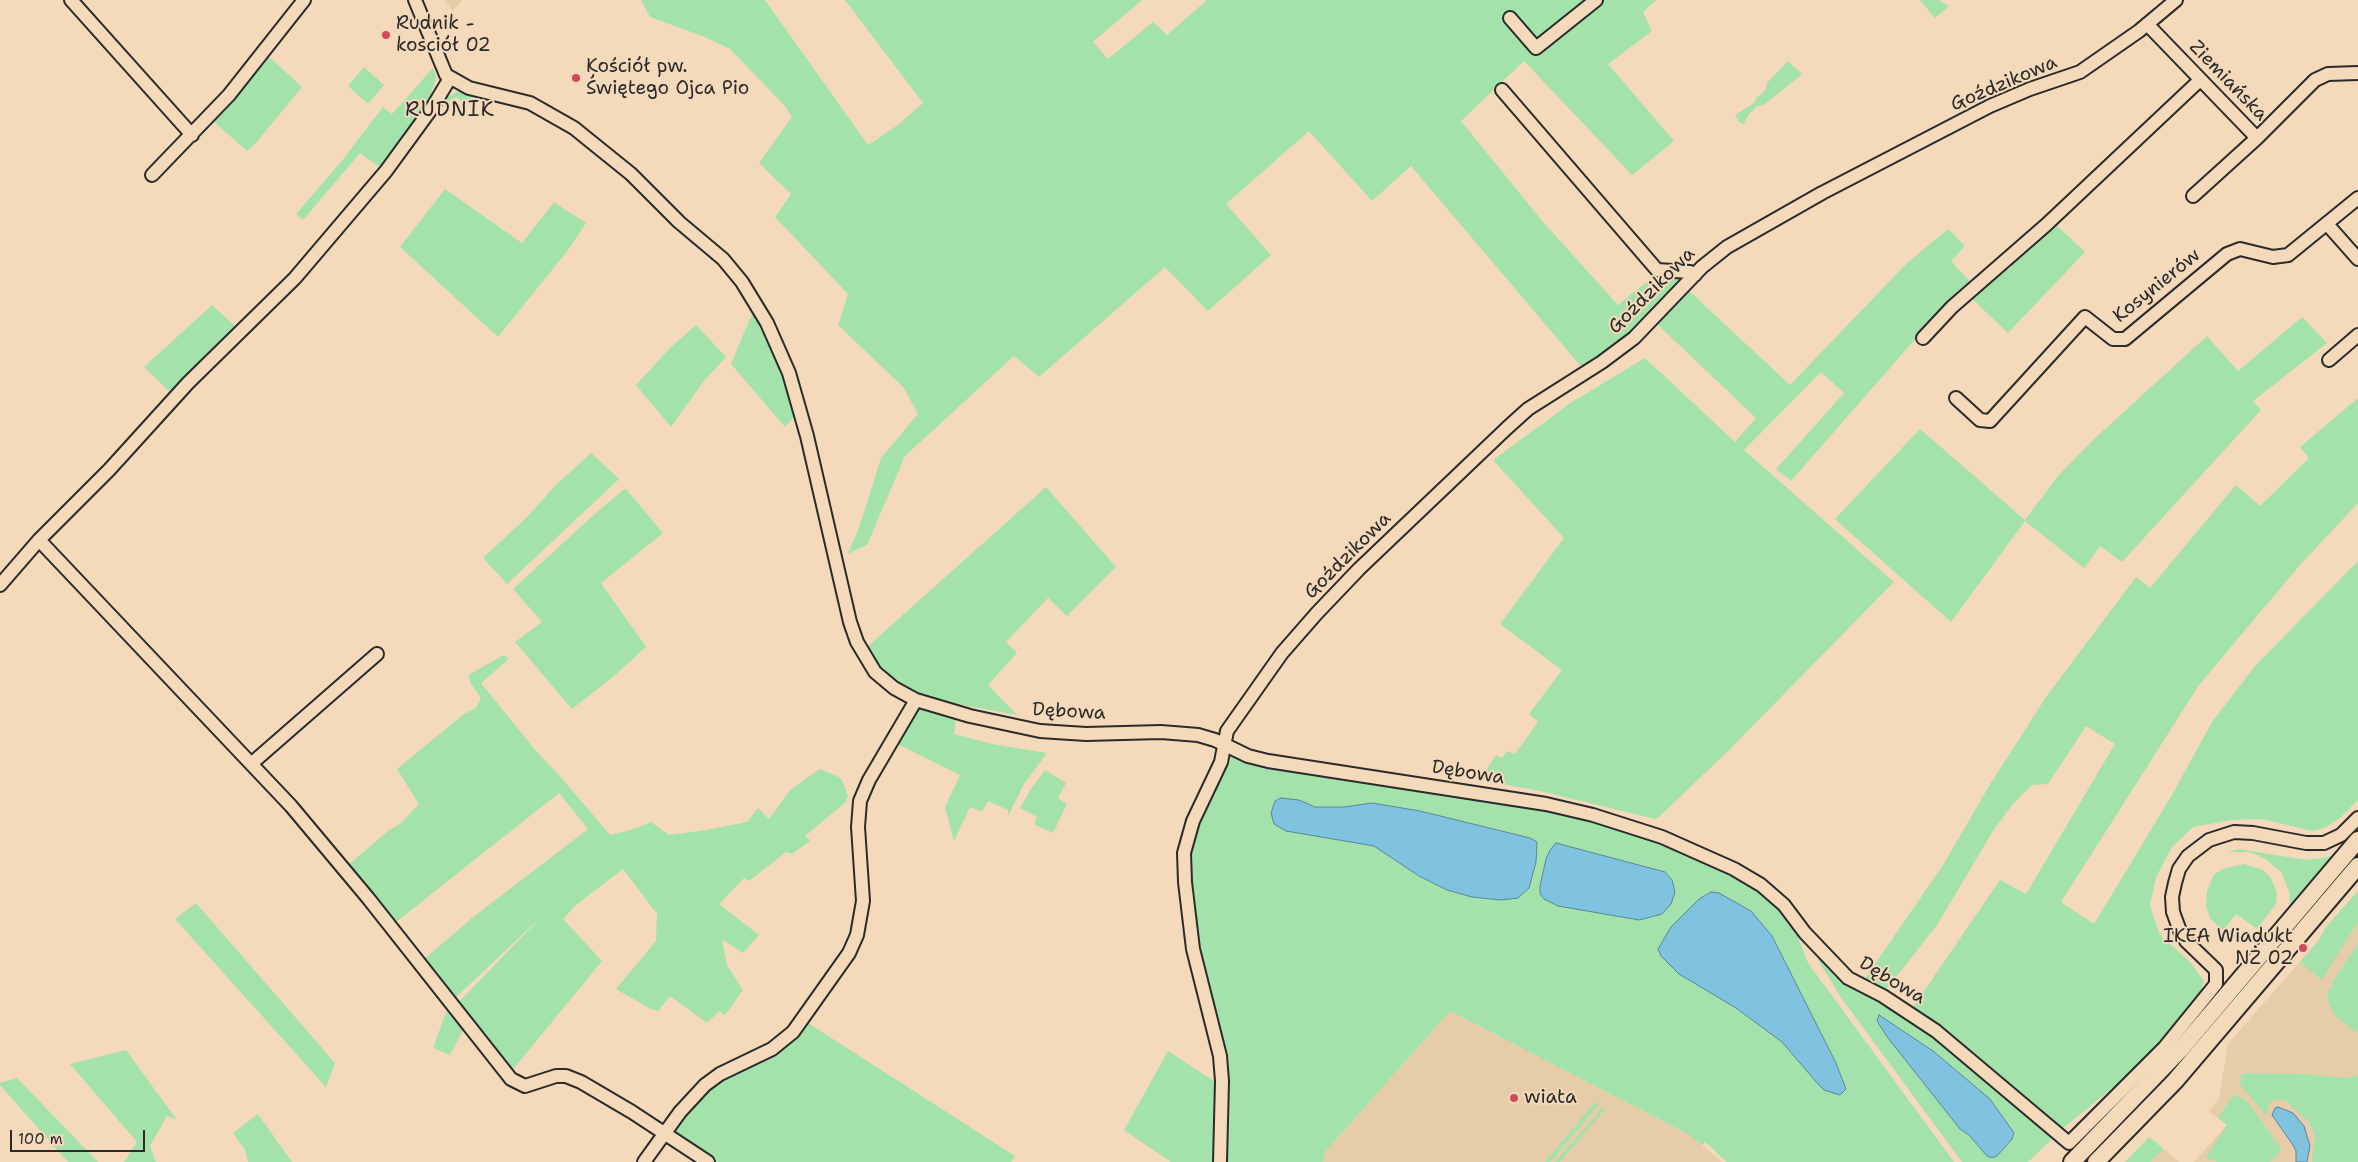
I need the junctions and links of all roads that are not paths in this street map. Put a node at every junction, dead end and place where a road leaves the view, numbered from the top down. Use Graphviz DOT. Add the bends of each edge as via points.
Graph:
graph roads {
  1 [pos="71,0"];
  2 [pos="304,0"];
  3 [pos="415,0"];
  4 [pos="1596,0"];
  5 [pos="2176,0"];
  6 [pos="1510,18"];
  7 [pos="2147,24"];
  8 [pos="2358,73"];
  9 [pos="450,78"];
  10 [pos="2200,80"];
  11 [pos="1502,90"];
  12 [pos="192,135"];
  13 [pos="2257,138"];
  14 [pos="152,174"];
  15 [pos="2193,196"];
  16 [pos="2358,198"];
  17 [pos="2327,224"];
  18 [pos="2358,259"];
  19 [pos="1695,275"];
  20 [pos="2358,334"];
  21 [pos="1923,338"];
  22 [pos="2329,360"];
  23 [pos="1956,398"];
  24 [pos="39,540"];
  25 [pos="0,585"];
  26 [pos="377,654"];
  27 [pos="916,700"];
  28 [pos="1225,745"];
  29 [pos="251,764"];
  30 [pos="2358,818"];
  31 [pos="2358,840"];
  32 [pos="2358,866"];
  33 [pos="664,1134"];
  34 [pos="2073,1154"];
  35 [pos="644,1162"];
  36 [pos="708,1162"];
  37 [pos="1220,1162"];
  38 [pos="2096,1162"];
  1 -- 12 [label="street"];
  2 -- 12 [label="street" via="253,67"];
  3 -- 9 [label="street" via="442,68"];
  4 -- 6 [label="street" via="1536,48"];
  5 -- 7 [label="street, Goździkowa"];
  7 -- 10 [label="street, Ziemiańska"];
  7 -- 19 [label="street, Goździkowa" via="2080,72 1990,106 1751,232 1720,251"];
  8 -- 13 [label="street, Ziemiańska" via="2333,73 2318,78"];
  9 -- 24 [label="street" via="386,170 294,278 188,383 104,476"];
  9 -- 27 [label="street, Dębowa" via="469,88 530,103 574,128 619,164 732,269 778,344 789,373 850,622 866,660 889,684"];
  10 -- 13 [label="street, Ziemiańska"];
  10 -- 21 [label="street" via="2046,225 1952,307"];
  11 -- 19 [label="street" via="1657,270"];
  12 -- 14 [label="street"];
  13 -- 15 [label="street"];
  16 -- 17 [label="street, Kosynierów"];
  17 -- 18 [label="street"];
  17 -- 23 [label="street, Kosynierów" via="2282,257 2240,249 2227,254 2125,338 2113,339 2085,317 1990,421 1980,420"];
  19 -- 28 [label="street, Goździkowa" via="1634,338 1517,418 1359,569 1278,660 1229,728"];
  20 -- 22 [label="street"];
  24 -- 25 [label="street"];
  24 -- 29 [label="street"];
  26 -- 29 [label="street"];
  27 -- 28 [label="street, Dębowa" via="1019,728 1070,734 1188,733"];
  27 -- 33 [label="street" via="860,801 858,828 863,901 859,928 849,953 807,1016 788,1037 766,1053 710,1081"];
  28 -- 34 [label="street, Dębowa" via="1268,762 1387,778 1568,809 1662,836 1728,866 1762,885 1784,905 1805,933 1848,978 1883,996 1936,1031"];
  28 -- 37 [label="street, Goździkowa" via="1221,762 1188,834 1184,863 1193,949 1220,1056"];
  29 -- 33 [label="street" via="368,898 511,1078 525,1086 556,1076 570,1078 608,1097"];
  30 -- 34 [label="street" via="2341,836 2328,842 2312,844 2234,832 2209,840 2188,856 2176,879 2173,912 2186,941 2216,970 2216,984"];
  31 -- 34 [label="main road" via="2180,1050"];
  32 -- 38 [label="main road" via="2190,1063"];
  33 -- 35 [label="street"];
  33 -- 36 [label="street"];
}
